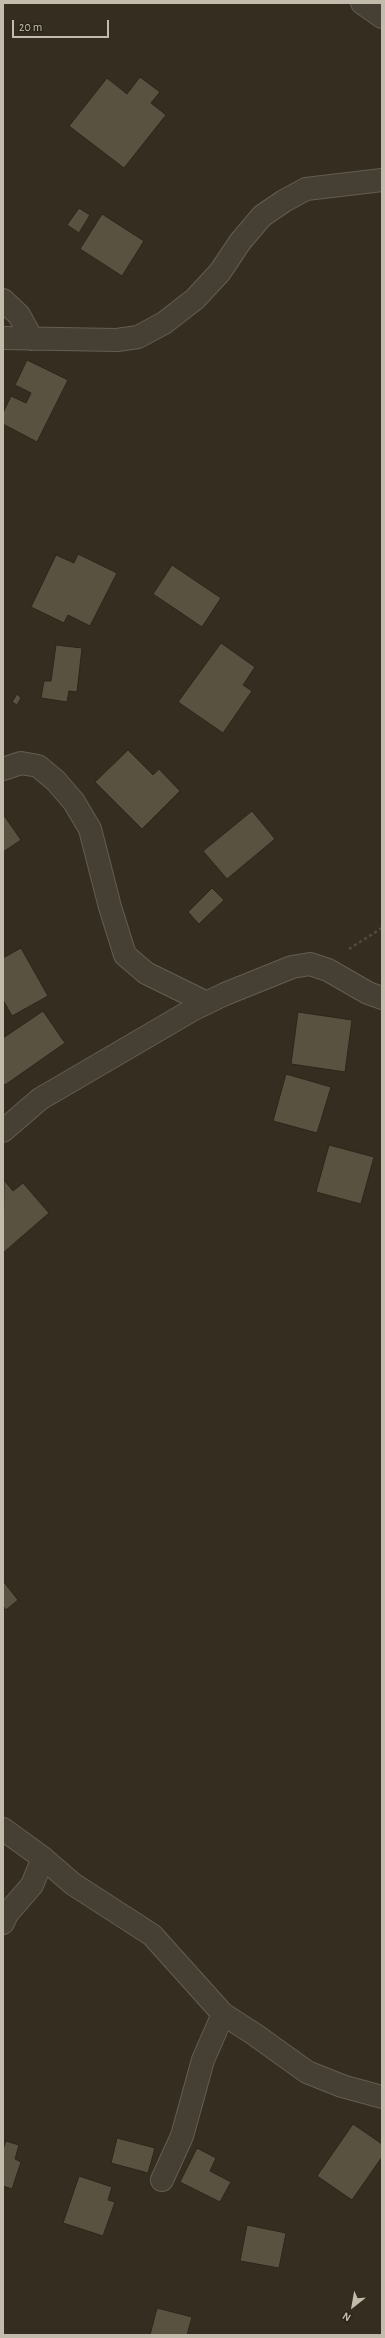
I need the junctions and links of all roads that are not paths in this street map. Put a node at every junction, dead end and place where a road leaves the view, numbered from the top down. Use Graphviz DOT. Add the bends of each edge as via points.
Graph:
graph roads {
  1 [pos="362,3"];
  2 [pos="382,17"];
  3 [pos="382,180"];
  4 [pos="3,300"];
  5 [pos="3,338"];
  6 [pos="32,339"];
  7 [pos="3,769"];
  8 [pos="382,998"];
  9 [pos="207,1003"];
  10 [pos="6,1123"];
  11 [pos="3,1829"];
  12 [pos="43,1858"];
  13 [pos="3,1923"];
  14 [pos="223,2014"];
  15 [pos="382,2096"];
  16 [pos="162,2180"];
  1 -- 2 [label="street"];
  3 -- 6 [label="street" via="306,189 284,201 262,216 220,272 195,299 164,323 138,337 117,340"];
  4 -- 6 [label="street" via="19,315"];
  5 -- 6 [label="street"];
  7 -- 9 [label="street" via="21,762 38,766 56,781 74,802 90,829 125,954 146,973"];
  8 -- 9 [label="street" via="368,993 328,970 310,964 292,967"];
  9 -- 10 [label="street" via="40,1099"];
  11 -- 12 [label="street"];
  12 -- 13 [label="street" via="32,1884 7,1914"];
  12 -- 14 [label="street" via="74,1884 152,1935"];
  14 -- 15 [label="street" via="307,2072 342,2086"];
  14 -- 16 [label="street" via="203,2060 182,2136"];
}
